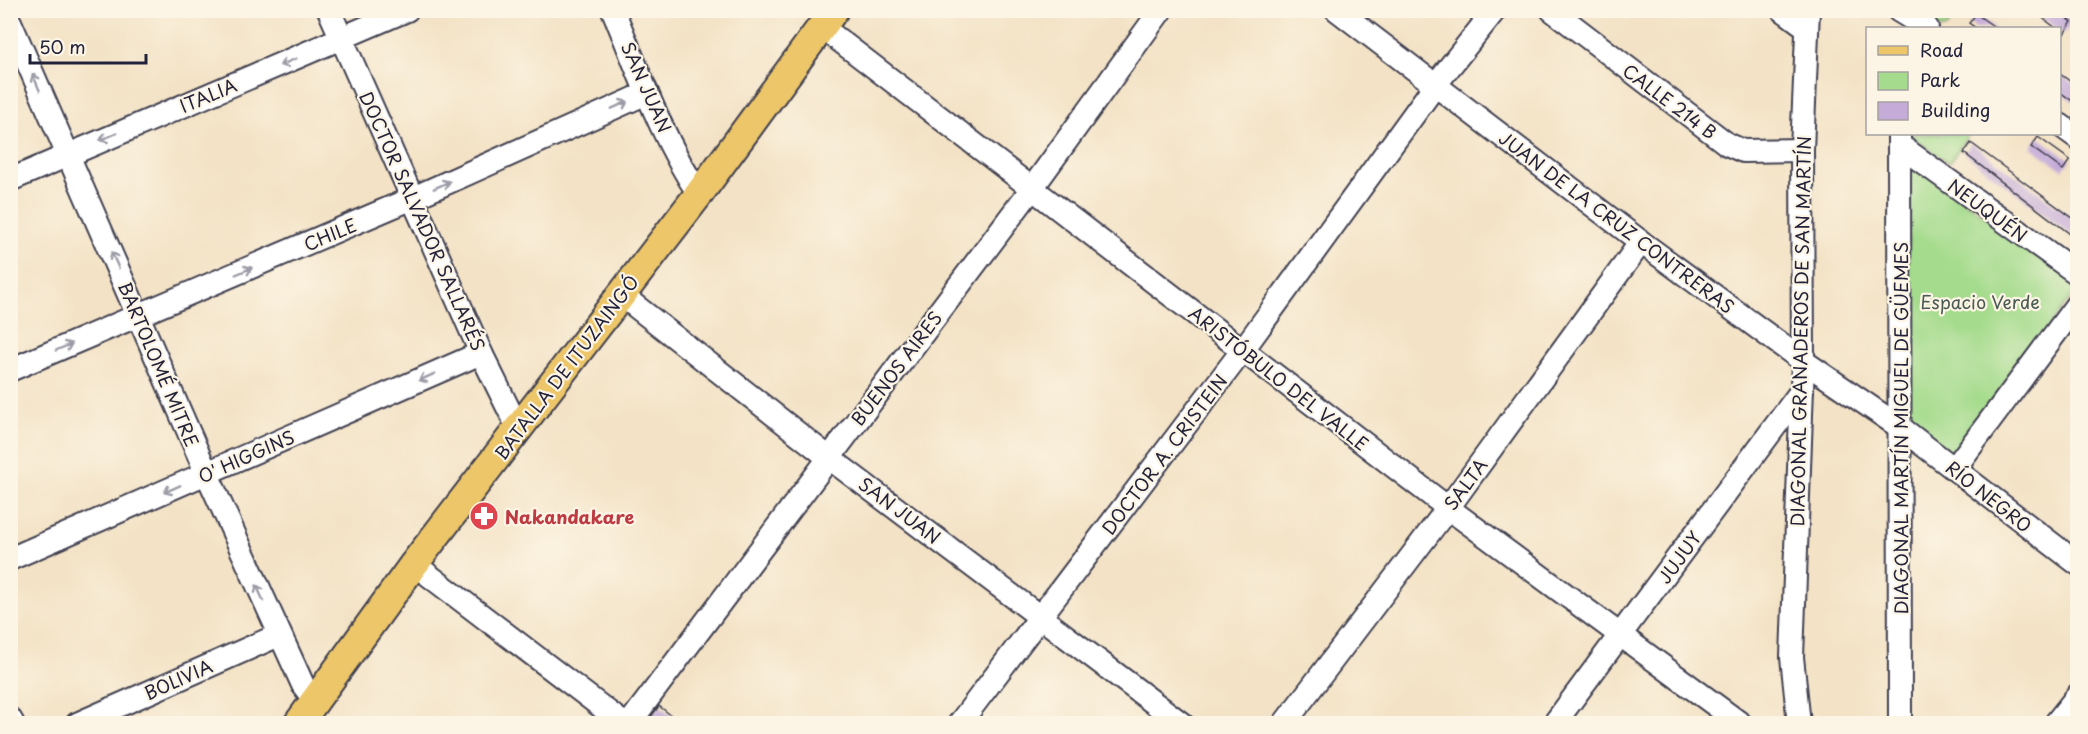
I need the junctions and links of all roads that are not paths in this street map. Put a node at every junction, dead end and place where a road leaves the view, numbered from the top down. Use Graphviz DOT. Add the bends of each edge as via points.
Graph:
graph roads {
  1 [pos="329,10"];
  2 [pos="406,10"];
  3 [pos="613,10"];
  4 [pos="1161,10"];
  5 [pos="1337,10"];
  6 [pos="1495,10"];
  7 [pos="1552,10"];
  8 [pos="1783,10"];
  9 [pos="1899,11"];
  10 [pos="828,19"];
  11 [pos="1807,19"];
  12 [pos="10,22"];
  13 [pos="1899,27"];
  14 [pos="1925,27"];
  15 [pos="342,39"];
  16 [pos="1436,84"];
  17 [pos="647,93"];
  18 [pos="2061,126"];
  19 [pos="2078,138"];
  20 [pos="1899,139"];
  21 [pos="1802,150"];
  22 [pos="67,154"];
  23 [pos="10,180"];
  24 [pos="1033,187"];
  25 [pos="699,194"];
  26 [pos="413,198"];
  27 [pos="1641,242"];
  28 [pos="2078,274"];
  29 [pos="620,294"];
  30 [pos="2078,303"];
  31 [pos="140,315"];
  32 [pos="1242,351"];
  33 [pos="481,353"];
  34 [pos="1803,361"];
  35 [pos="10,370"];
  36 [pos="1802,390"];
  37 [pos="1901,428"];
  38 [pos="519,430"];
  39 [pos="828,457"];
  40 [pos="1954,469"];
  41 [pos="207,474"];
  42 [pos="1448,508"];
  43 [pos="10,559"];
  44 [pos="414,564"];
  45 [pos="2078,564"];
  46 [pos="1041,615"];
  47 [pos="279,635"];
  48 [pos="1621,636"];
  49 [pos="2078,695"];
  50 [pos="306,712"];
  51 [pos="10,718"];
  52 [pos="1738,722"];
  53 [pos="13,723"];
  54 [pos="77,723"];
  55 [pos="624,723"];
  56 [pos="629,723"];
  57 [pos="959,723"];
  58 [pos="1182,723"];
  59 [pos="1284,723"];
  60 [pos="1554,723"];
  61 [pos="1799,723"];
  62 [pos="1900,723"];
  63 [pos="2055,723"];
  1 -- 15 [label="street, DOCTOR SALVADOR SALLARÉS"];
  2 -- 15 [label="street, ITALIA"];
  3 -- 17 [label="street, SAN JUAN"];
  4 -- 24 [label="street, BUENOS AIRES"];
  5 -- 16 [label="street, JUAN DE LA CRUZ CONTRERAS"];
  6 -- 16 [label="street, DOCTOR A. CRISTEIN"];
  7 -- 21 [label="street, CALLE 214 B" via="1727,144 1743,151"];
  8 -- 11 [label="street"];
  9 -- 13 [label="street"];
  9 -- 14 [label="street"];
  10 -- 24 [label="street, ARISTÓBULO DEL VALLE"];
  10 -- 25 [label="main road, BATALLA DE ITUZAINGÓ"];
  11 -- 21 [label="street, DIAGONAL GRANADEROS DE SAN MARTÍN"];
  22 -- 12 [label="street, BARTOLOMÉ MITRE, one-way"];
  15 -- 22 [label="street, ITALIA, one-way"];
  15 -- 26 [label="street, DOCTOR SALVADOR SALLARÉS"];
  16 -- 27 [label="street, JUAN DE LA CRUZ CONTRERAS"];
  16 -- 32 [label="street, DOCTOR A. CRISTEIN"];
  17 -- 25 [label="street, SAN JUAN"];
  26 -- 17 [label="street, CHILE, one-way"];
  18 -- 19 [label="street"];
  20 -- 28 [label="street, NEUQUÉN"];
  20 -- 37 [label="street, DIAGONAL MARTÍN MIGUEL DE GÜEMES"];
  21 -- 34 [label="street, DIAGONAL GRANADEROS DE SAN MARTÍN"];
  22 -- 23 [label="street, ITALIA"];
  31 -- 22 [label="street, BARTOLOMÉ MITRE, one-way"];
  24 -- 32 [label="street, ARISTÓBULO DEL VALLE"];
  24 -- 39 [label="street, BUENOS AIRES"];
  25 -- 29 [label="main road, BATALLA DE ITUZAINGÓ"];
  31 -- 26 [label="street, CHILE, one-way"];
  26 -- 33 [label="street, DOCTOR SALVADOR SALLARÉS"];
  27 -- 34 [label="street, JUAN DE LA CRUZ CONTRERAS"];
  27 -- 42 [label="street, SALTA"];
  29 -- 38 [label="main road, BATALLA DE ITUZAINGÓ"];
  29 -- 39 [label="street, SAN JUAN"];
  30 -- 40 [label="street"];
  35 -- 31 [label="street, CHILE, one-way"];
  31 -- 41 [label="street, BARTOLOMÉ MITRE"];
  32 -- 42 [label="street, ARISTÓBULO DEL VALLE"];
  32 -- 46 [label="street, DOCTOR A. CRISTEIN"];
  33 -- 38 [label="street, DOCTOR SALVADOR SALLARÉS"];
  33 -- 41 [label="street, O' HIGGINS, one-way"];
  34 -- 36 [label="street, DIAGONAL GRANADEROS DE SAN MARTÍN"];
  34 -- 37 [label="street, JUAN DE LA CRUZ CONTRERAS"];
  36 -- 48 [label="street, JUJUY"];
  36 -- 61 [label="street, DIAGONAL GRANADEROS DE SAN MARTÍN" via="1792,657"];
  37 -- 40 [label="street, RÍO NEGRO"];
  37 -- 62 [label="street, DIAGONAL MARTÍN MIGUEL DE GÜEMES"];
  38 -- 44 [label="main road, BATALLA DE ITUZAINGÓ"];
  39 -- 46 [label="street, SAN JUAN"];
  39 -- 56 [label="street, BUENOS AIRES"];
  40 -- 45 [label="street, RÍO NEGRO"];
  41 -- 43 [label="street, O' HIGGINS, one-way"];
  47 -- 41 [label="street, BARTOLOMÉ MITRE, one-way"];
  42 -- 48 [label="street, ARISTÓBULO DEL VALLE"];
  42 -- 59 [label="street, SALTA"];
  44 -- 50 [label="main road, BATALLA DE ITUZAINGÓ"];
  44 -- 55 [label="street"];
  46 -- 57 [label="street, DOCTOR A. CRISTEIN"];
  46 -- 58 [label="street, SAN JUAN"];
  47 -- 50 [label="street, BARTOLOMÉ MITRE" via="303,685"];
  47 -- 54 [label="street, BOLIVIA"];
  48 -- 52 [label="street, ARISTÓBULO DEL VALLE"];
  48 -- 60 [label="street, JUJUY"];
  49 -- 63 [label="street"];
  51 -- 53 [label="street"];
}
